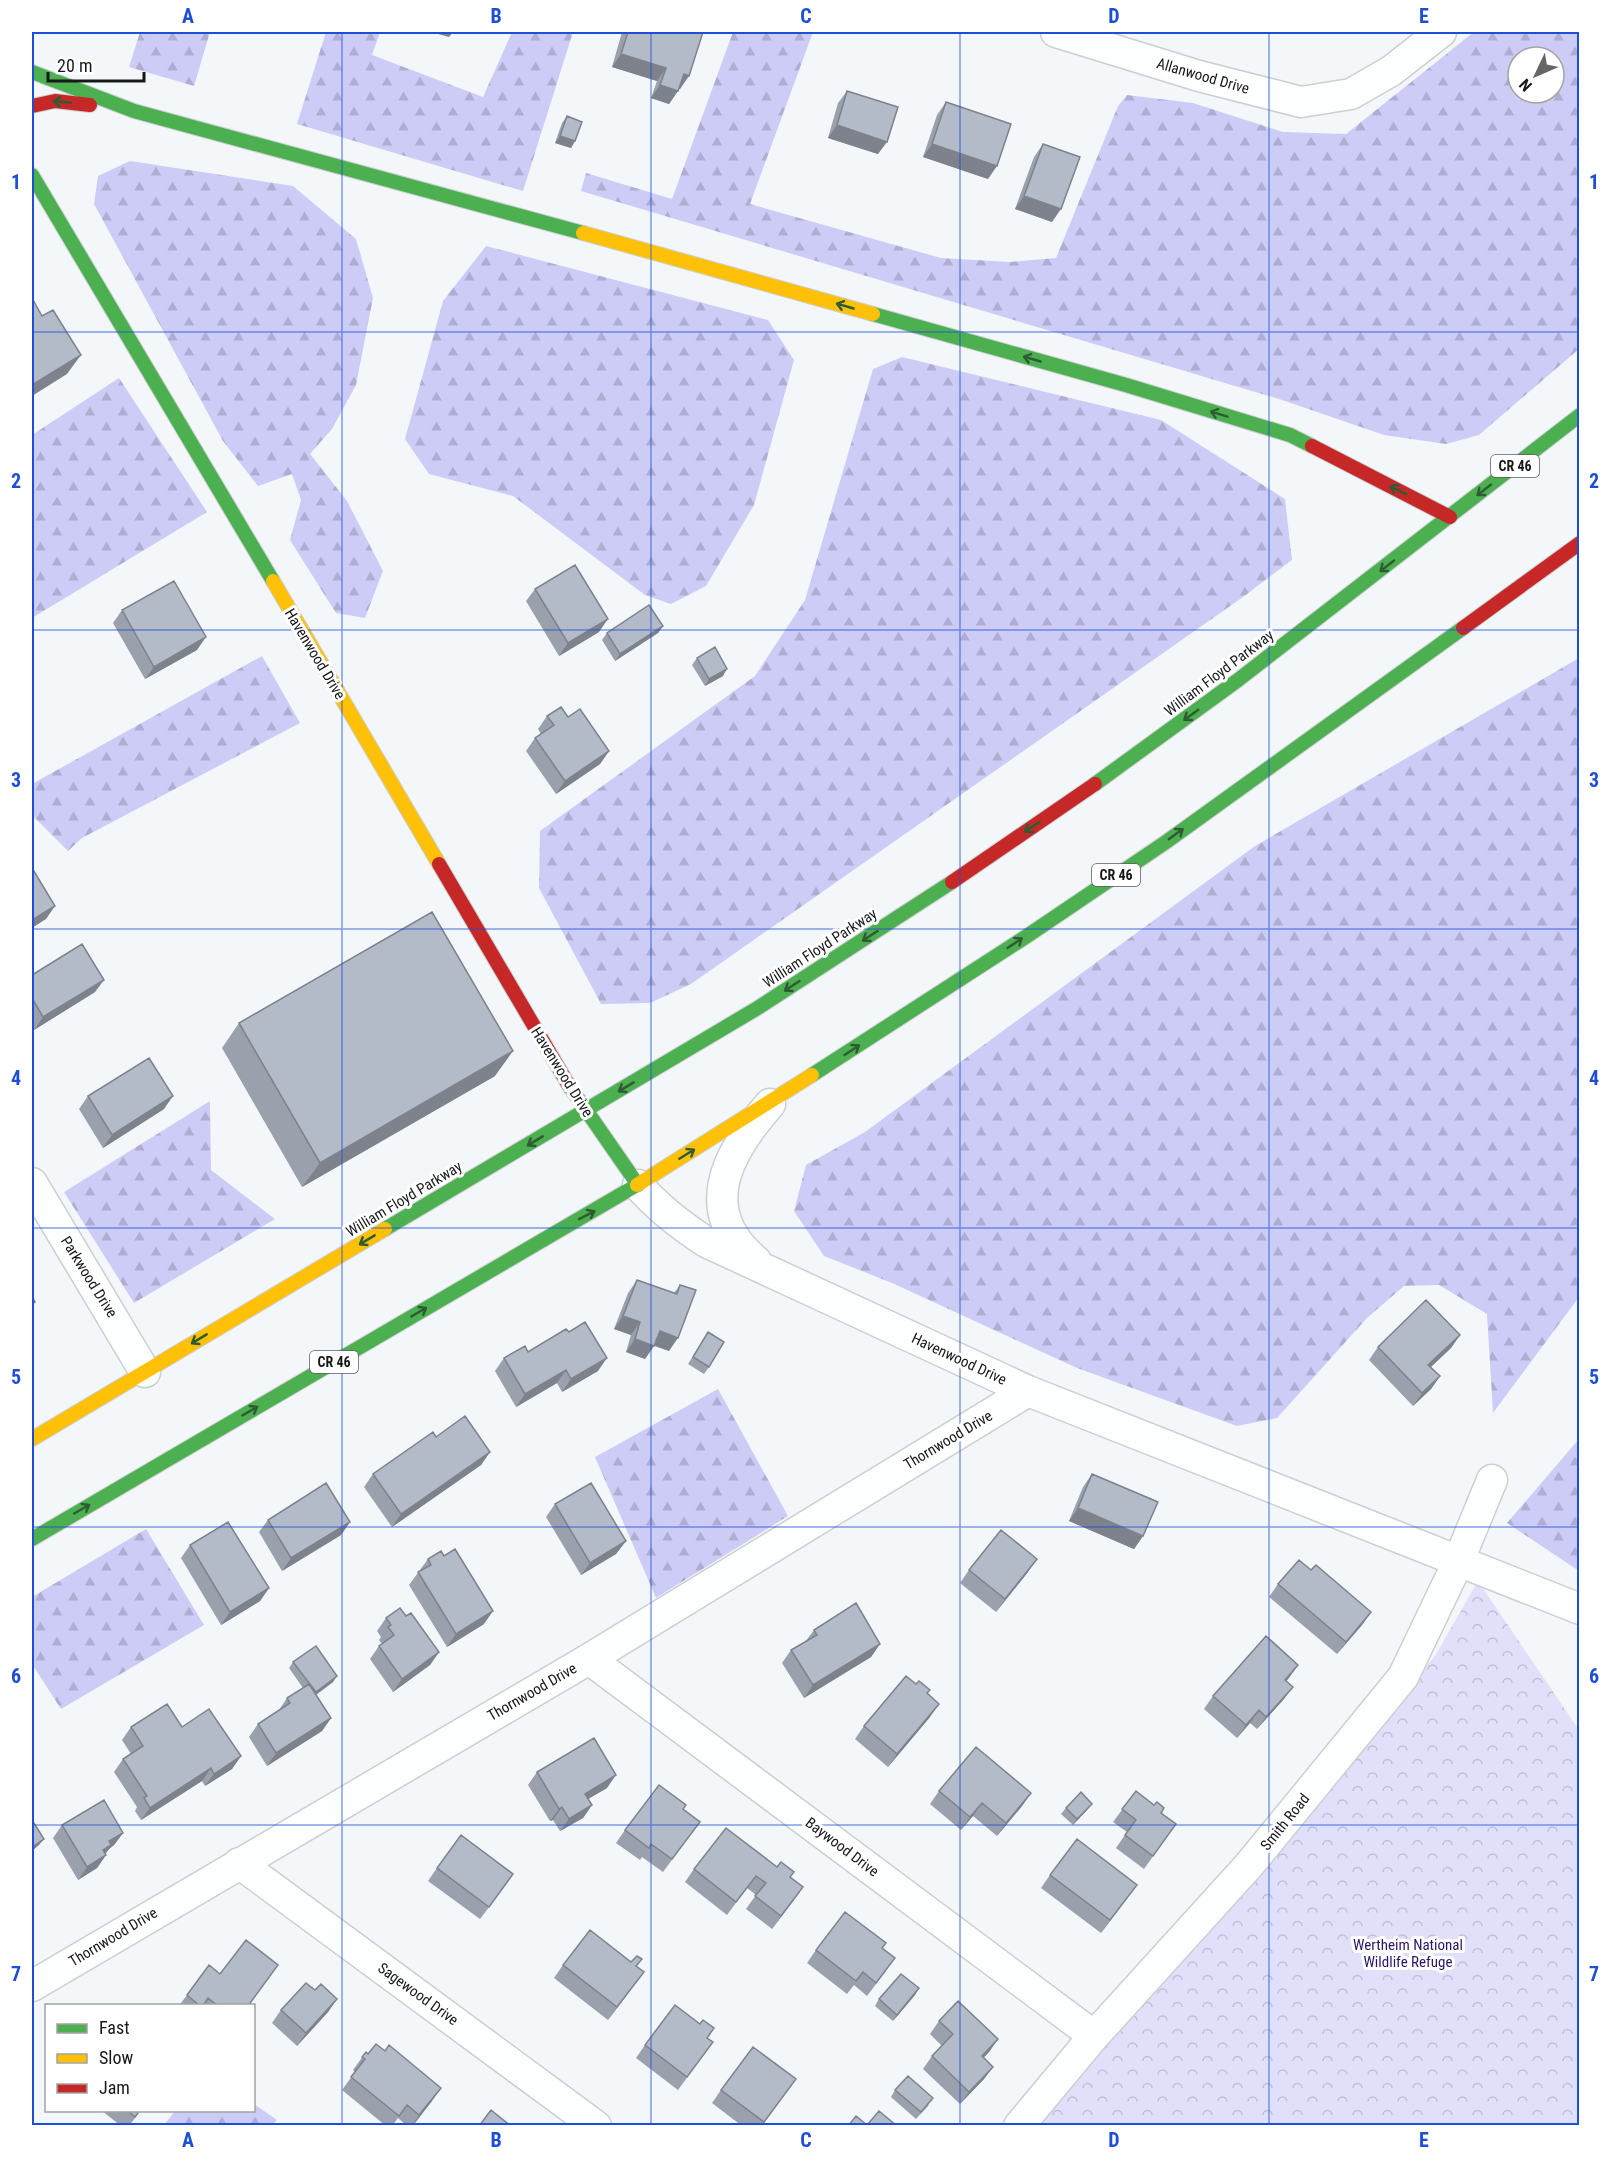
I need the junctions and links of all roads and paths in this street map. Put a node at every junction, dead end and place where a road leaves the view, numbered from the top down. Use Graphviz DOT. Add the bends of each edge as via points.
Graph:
graph roads {
  1 [pos="1056,32"];
  2 [pos="1441,32"];
  3 [pos="32,72"];
  4 [pos="32,106"];
  5 [pos="134,111"];
  6 [pos="32,175"];
  7 [pos="1580,415"];
  8 [pos="1450,517"];
  9 [pos="1580,543"];
  10 [pos="774,1099"];
  11 [pos="585,1111"];
  12 [pos="32,1183"];
  13 [pos="638,1185"];
  14 [pos="765,1269"];
  15 [pos="145,1372"];
  16 [pos="1028,1390"];
  17 [pos="32,1439"];
  18 [pos="1492,1480"];
  19 [pos="32,1539"];
  20 [pos="1459,1560"];
  21 [pos="1580,1609"];
  22 [pos="589,1659"];
  23 [pos="239,1863"];
  24 [pos="32,1986"];
  25 [pos="1094,2036"];
  26 [pos="596,2126"];
  27 [pos="1019,2126"];
  1 -- 2 [label="street, Allanwood Drive" via="1199,76 1301,102 1351,94 1391,71"];
  3 -- 5 [label="main road"];
  5 -- 4 [label="main road, one-way" via="55,101"];
  8 -- 5 [label="main road, one-way" via="1290,435 448,195"];
  6 -- 11 [label="main road, Havenwood Drive"];
  7 -- 8 [label="main road, William Floyd Parkway / CR 46, one-way"];
  8 -- 11 [label="main road, William Floyd Parkway / CR 46, one-way" via="1100,781 938,892 756,1009"];
  10 -- 9 [label="main road, CR 46, one-way" via="1165,842"];
  13 -- 10 [label="main road, CR 46, one-way"];
  10 -- 14 [label="street" via="756,1119 722,1185 721,1204 727,1223 738,1243"];
  11 -- 13 [label="main road, Havenwood Drive"];
  11 -- 15 [label="main road, William Floyd Parkway / CR 46, one-way"];
  12 -- 15 [label="street, Parkwood Drive"];
  13 -- 14 [label="street, Havenwood Drive" via="656,1206 706,1242"];
  19 -- 13 [label="main road, CR 46, one-way"];
  14 -- 16 [label="street, Havenwood Drive"];
  15 -- 17 [label="main road, William Floyd Parkway / CR 46"];
  16 -- 20 [label="street, Havenwood Drive"];
  16 -- 22 [label="street, Thornwood Drive"];
  18 -- 20 [label="street, Smith Road"];
  20 -- 21 [label="street, Havenwood Drive"];
  20 -- 25 [label="street, Smith Road" via="1403,1677 1250,1864"];
  22 -- 23 [label="street, Thornwood Drive"];
  22 -- 25 [label="street, Baywood Drive"];
  23 -- 24 [label="street, Thornwood Drive"];
  23 -- 26 [label="street, Sagewood Drive"];
  25 -- 27 [label="street, Smith Road"];
}
